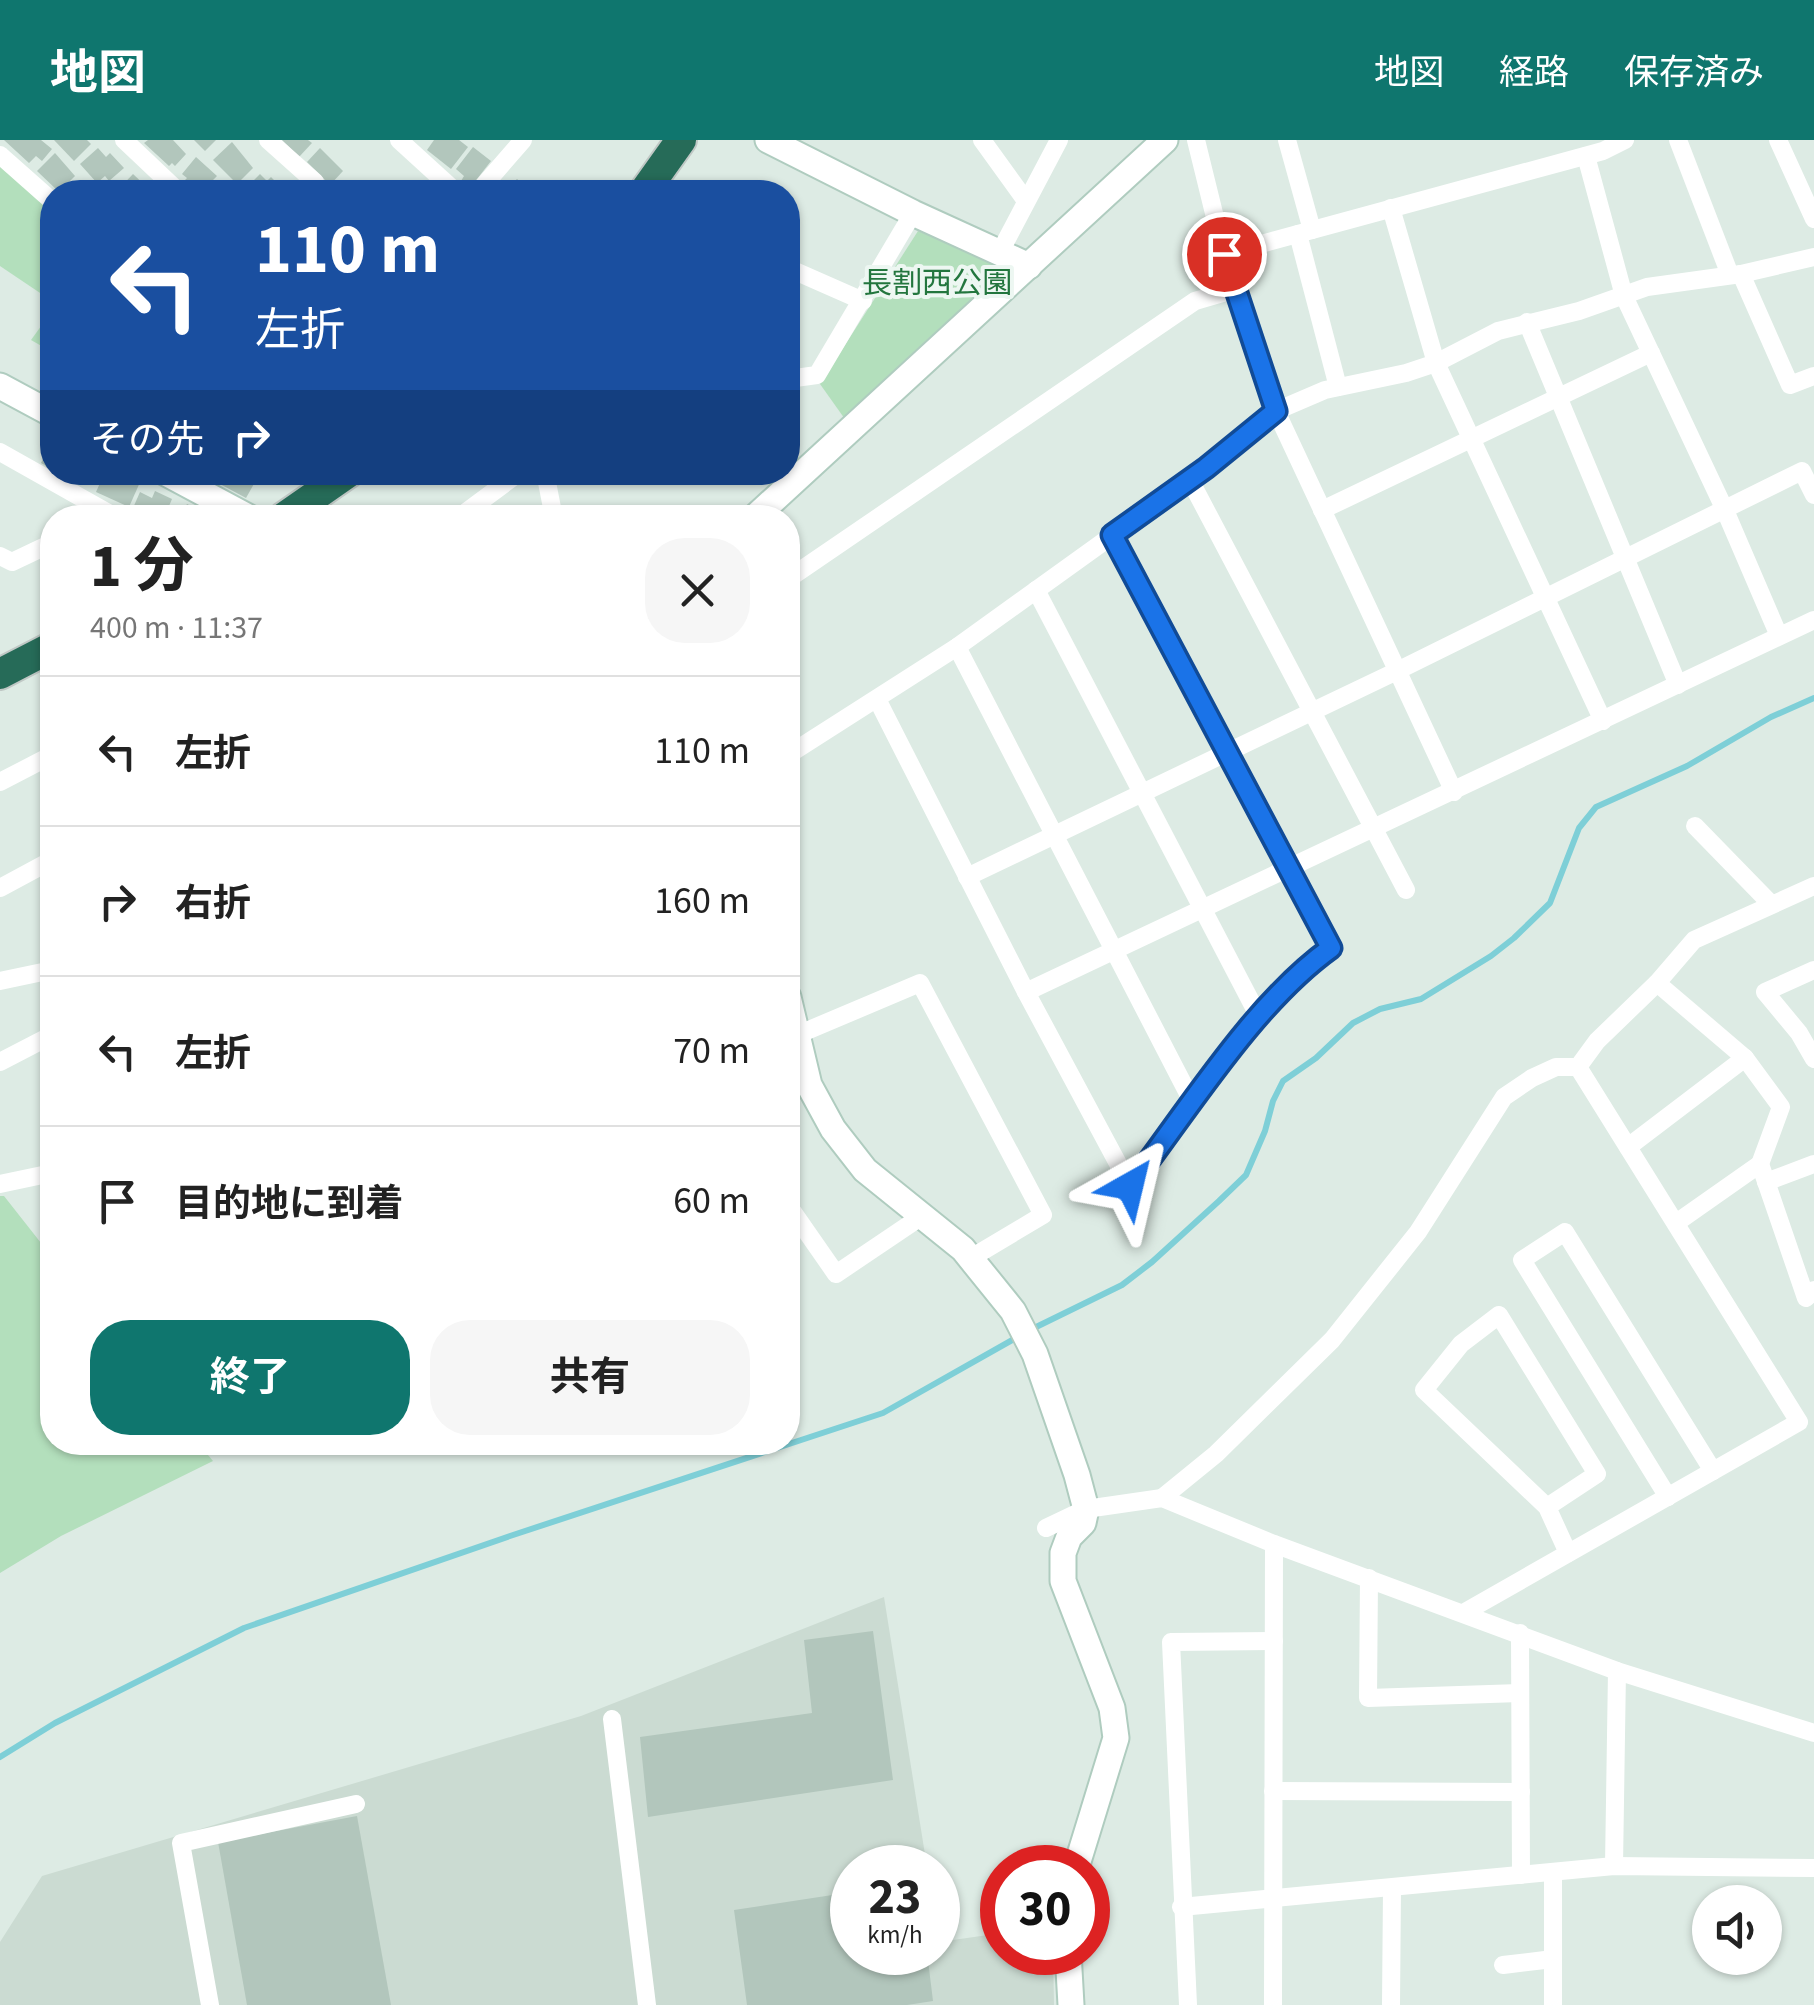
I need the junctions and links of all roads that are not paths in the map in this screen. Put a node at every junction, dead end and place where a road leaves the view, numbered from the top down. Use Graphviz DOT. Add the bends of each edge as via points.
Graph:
graph roads {
  1 [pos="124,140"];
  2 [pos="268,140"];
  3 [pos="399,140"];
  4 [pos="523,140"];
  5 [pos="681,140"];
  6 [pos="768,140"];
  7 [pos="982,140"];
  8 [pos="1059,140"];
  9 [pos="1196,140"];
  10 [pos="1288,140"];
  11 [pos="1625,140"];
  12 [pos="1678,140"];
  13 [pos="1778,140"];
  14 [pos="1156,144"];
  15 [pos="0,154"];
  16 [pos="1586,156"];
  17 [pos="166,180"];
  18 [pos="313,180"];
  19 [pos="443,180"];
  20 [pos="488,180"];
  21 [pos="653,180"];
  22 [pos="40,191"];
  23 [pos="1026,201"];
  24 [pos="1392,208"];
  25 [pos="913,213"];
  26 [pos="1814,219"];
  27 [pos="1305,232"];
  28 [pos="1000,252"];
  29 [pos="1224,254"];
  30 [pos="1814,258"];
  31 [pos="1029,266"];
  32 [pos="800,273"];
  33 [pos="1736,275"];
  34 [pos="1236,288"];
  35 [pos="1624,296"];
  36 [pos="862,301"];
  37 [pos="1527,322"];
  38 [pos="1651,353"];
  39 [pos="1436,362"];
  40 [pos="1814,376"];
  41 [pos="800,377"];
  42 [pos="0,386"];
  43 [pos="1338,387"];
  44 [pos="1558,398"];
  45 [pos="40,408"];
  46 [pos="1276,411"];
  47 [pos="1471,438"];
  48 [pos="0,452"];
  49 [pos="40,475"];
  50 [pos="800,476"];
  51 [pos="1190,480"];
  52 [pos="58,485"];
  53 [pos="200,485"];
  54 [pos="330,485"];
  55 [pos="502,485"];
  56 [pos="790,485"];
  57 [pos="1814,495"];
  58 [pos="93,505"];
  59 [pos="227,505"];
  60 [pos="302,505"];
  61 [pos="476,505"];
  62 [pos="768,505"];
  63 [pos="1724,508"];
  64 [pos="1322,510"];
  65 [pos="1112,535"];
  66 [pos="40,549"];
  67 [pos="0,556"];
  68 [pos="1625,557"];
  69 [pos="800,571"];
  70 [pos="1036,590"];
  71 [pos="1546,597"];
  72 [pos="1814,620"];
  73 [pos="1779,636"];
  74 [pos="956,647"];
  75 [pos="40,653"];
  76 [pos="1398,671"];
  77 [pos="0,674"];
  78 [pos="1678,684"];
  79 [pos="877,699"];
  80 [pos="1312,712"];
  81 [pos="1604,721"];
  82 [pos="800,747"];
  83 [pos="1226,753"];
  84 [pos="40,761"];
  85 [pos="0,782"];
  86 [pos="1454,792"];
  87 [pos="1141,794"];
  88 [pos="1695,826"];
  89 [pos="1374,830"];
  90 [pos="1055,835"];
  91 [pos="40,866"];
  92 [pos="1289,869"];
  93 [pos="967,877"];
  94 [pos="1814,886"];
  95 [pos="0,888"];
  96 [pos="1406,890"];
  97 [pos="1771,904"];
  98 [pos="1201,910"];
  99 [pos="1115,950"];
  100 [pos="1814,970"];
  101 [pos="40,973"];
  102 [pos="0,981"];
  103 [pos="1657,983"];
  104 [pos="1026,992"];
  105 [pos="1258,1017"];
  106 [pos="800,1034"];
  107 [pos="40,1041"];
  108 [pos="800,1048"];
  109 [pos="1746,1058"];
  110 [pos="1814,1059"];
  111 [pos="0,1062"];
  112 [pos="1578,1066"];
  113 [pos="1193,1103"];
  114 [pos="1628,1147"];
  115 [pos="1814,1164"];
  116 [pos="1763,1173"];
  117 [pos="40,1176"];
  118 [pos="0,1184"];
  119 [pos="922,1216"];
  120 [pos="800,1222"];
  121 [pos="1676,1224"];
  122 [pos="970,1258"];
  123 [pos="1811,1300"];
  124 [pos="1799,1422"];
  125 [pos="1814,1434"];
  126 [pos="1713,1471"];
  127 [pos="1668,1496"];
  128 [pos="1162,1498"];
  129 [pos="1547,1507"];
  130 [pos="1086,1509"];
  131 [pos="1046,1528"];
  132 [pos="1274,1544"];
  133 [pos="1568,1553"];
  134 [pos="1370,1578"];
  135 [pos="1465,1612"];
  136 [pos="1520,1633"];
  137 [pos="1274,1640"];
  138 [pos="1618,1671"];
  139 [pos="1520,1693"];
  140 [pos="612,1718"];
  141 [pos="1814,1733"];
  142 [pos="1273,1791"];
  143 [pos="1521,1792"];
  144 [pos="356,1804"];
  145 [pos="1083,1845"];
  146 [pos="1614,1866"];
  147 [pos="1814,1868"];
  148 [pos="1552,1872"];
  149 [pos="1521,1875"];
  150 [pos="1392,1888"];
  151 [pos="1272,1900"];
  152 [pos="1181,1907"];
  153 [pos="1553,1959"];
  154 [pos="1503,1965"];
  155 [pos="1070,1975"];
  156 [pos="210,2005"];
  157 [pos="647,2005"];
  158 [pos="1072,2005"];
  159 [pos="1188,2005"];
  160 [pos="1273,2005"];
  161 [pos="1391,2005"];
  162 [pos="1553,2005"];
  1 -- 17 [label="street"];
  2 -- 18 [label="street"];
  3 -- 19 [label="street"];
  4 -- 20 [label="street"];
  5 -- 21 [label="highway"];
  6 -- 25 [label="street"];
  7 -- 23 [label="street"];
  8 -- 23 [label="street"];
  9 -- 29 [label="street"];
  10 -- 27 [label="street"];
  11 -- 16 [label="street"];
  12 -- 33 [label="street"];
  13 -- 26 [label="street"];
  14 -- 31 [label="street"];
  15 -- 22 [label="street"];
  16 -- 24 [label="street"];
  16 -- 35 [label="street"];
  23 -- 28 [label="street"];
  24 -- 27 [label="street"];
  24 -- 39 [label="street"];
  25 -- 28 [label="street"];
  25 -- 36 [label="street"];
  27 -- 29 [label="street"];
  27 -- 43 [label="street"];
  28 -- 31 [label="street"];
  29 -- 34 [label="street"];
  30 -- 33 [label="street"];
  31 -- 50 [label="street"];
  32 -- 36 [label="street"];
  33 -- 35 [label="street"];
  33 -- 40 [label="street" via="1790,385"];
  34 -- 46 [label="street"];
  34 -- 69 [label="street" via="1195,300"];
  35 -- 37 [label="street"];
  35 -- 38 [label="street"];
  36 -- 41 [label="street" via="818,375"];
  37 -- 39 [label="street"];
  37 -- 44 [label="street"];
  38 -- 44 [label="street"];
  38 -- 63 [label="street"];
  39 -- 43 [label="street"];
  39 -- 47 [label="street"];
  42 -- 45 [label="street"];
  43 -- 46 [label="street"];
  44 -- 47 [label="street"];
  44 -- 68 [label="street"];
  46 -- 51 [label="street"];
  46 -- 64 [label="street"];
  47 -- 64 [label="street"];
  47 -- 71 [label="street"];
  48 -- 49 [label="street"];
  51 -- 65 [label="street"];
  51 -- 80 [label="street"];
  52 -- 58 [label="street"];
  53 -- 59 [label="street"];
  54 -- 60 [label="highway"];
  55 -- 61 [label="street"];
  56 -- 62 [label="street"];
  57 -- 63 [label="street" via="1802,471"];
  63 -- 68 [label="street"];
  63 -- 73 [label="street"];
  64 -- 76 [label="street"];
  65 -- 70 [label="street"];
  65 -- 83 [label="street"];
  66 -- 67 [label="street" via="12,562"];
  68 -- 71 [label="street"];
  68 -- 78 [label="street"];
  70 -- 74 [label="street"];
  70 -- 87 [label="street"];
  71 -- 76 [label="street"];
  71 -- 81 [label="street"];
  72 -- 73 [label="street"];
  73 -- 78 [label="street"];
  74 -- 79 [label="street"];
  74 -- 90 [label="street"];
  75 -- 77 [label="highway"];
  76 -- 80 [label="street"];
  76 -- 86 [label="street"];
  78 -- 81 [label="street"];
  79 -- 82 [label="street"];
  79 -- 93 [label="street"];
  80 -- 83 [label="street"];
  80 -- 89 [label="street"];
  81 -- 86 [label="street"];
  83 -- 87 [label="street"];
  83 -- 92 [label="street"];
  84 -- 85 [label="street"];
  86 -- 89 [label="street"];
  87 -- 90 [label="street"];
  87 -- 98 [label="street"];
  88 -- 97 [label="street"];
  89 -- 92 [label="street"];
  89 -- 96 [label="street"];
  90 -- 93 [label="street"];
  90 -- 99 [label="street"];
  91 -- 95 [label="street"];
  92 -- 98 [label="street"];
  92 -- 105 [label="street" via="1331,948"];
  93 -- 104 [label="street"];
  94 -- 97 [label="street"];
  97 -- 103 [label="street" via="1694,940"];
  98 -- 99 [label="street"];
  98 -- 105 [label="street"];
  99 -- 104 [label="street"];
  99 -- 113 [label="street"];
  100 -- 110 [label="street" via="1765,992"];
  101 -- 102 [label="street"];
  103 -- 109 [label="street"];
  103 -- 112 [label="street"];
  104 -- 113 [label="street" via="1130,1186"];
  105 -- 113 [label="street"];
  106 -- 122 [label="street" via="920,983 1043,1215"];
  107 -- 111 [label="street"];
  108 -- 119 [label="street" via="809,1085 833,1129 865,1170"];
  109 -- 114 [label="street"];
  109 -- 116 [label="street" via="1781,1108"];
  112 -- 114 [label="street"];
  112 -- 128 [label="street" via="1556,1067 1504,1097 1418,1232 1332,1340"];
  114 -- 121 [label="street"];
  115 -- 116 [label="street"];
  116 -- 121 [label="street"];
  116 -- 123 [label="street"];
  117 -- 118 [label="street"];
  119 -- 120 [label="street" via="836,1274"];
  119 -- 122 [label="street"];
  121 -- 124 [label="street"];
  122 -- 130 [label="street" via="1013,1311 1035,1354"];
  124 -- 125 [label="street"];
  124 -- 126 [label="street"];
  126 -- 127 [label="street"];
  126 -- 127 [label="street" via="1565,1232 1522,1260"];
  127 -- 133 [label="street"];
  128 -- 130 [label="street"];
  128 -- 132 [label="street"];
  129 -- 129 [label="street" via="1597,1474 1499,1315 1460,1344 1424,1390"];
  129 -- 133 [label="street"];
  130 -- 131 [label="street"];
  130 -- 145 [label="street" via="1063,1552 1063,1581 1112,1708 1116,1738"];
  132 -- 134 [label="street"];
  132 -- 137 [label="street"];
  133 -- 135 [label="street"];
  134 -- 135 [label="street"];
  134 -- 139 [label="street" via="1368,1698"];
  135 -- 136 [label="street"];
  136 -- 138 [label="street"];
  136 -- 139 [label="street"];
  137 -- 142 [label="street"];
  137 -- 152 [label="street" via="1171,1642"];
  138 -- 141 [label="street"];
  138 -- 146 [label="street"];
  139 -- 143 [label="street"];
  140 -- 157 [label="street"];
  142 -- 143 [label="street"];
  142 -- 151 [label="street"];
  143 -- 149 [label="street"];
  144 -- 156 [label="street" via="182,1843"];
  146 -- 147 [label="street"];
  146 -- 148 [label="street"];
  148 -- 149 [label="street"];
  148 -- 153 [label="street"];
  149 -- 150 [label="street"];
  150 -- 151 [label="street"];
  150 -- 161 [label="street"];
  151 -- 152 [label="street"];
  151 -- 160 [label="street"];
  152 -- 159 [label="street"];
  153 -- 154 [label="street"];
  153 -- 162 [label="street"];
  155 -- 158 [label="street"];
}
